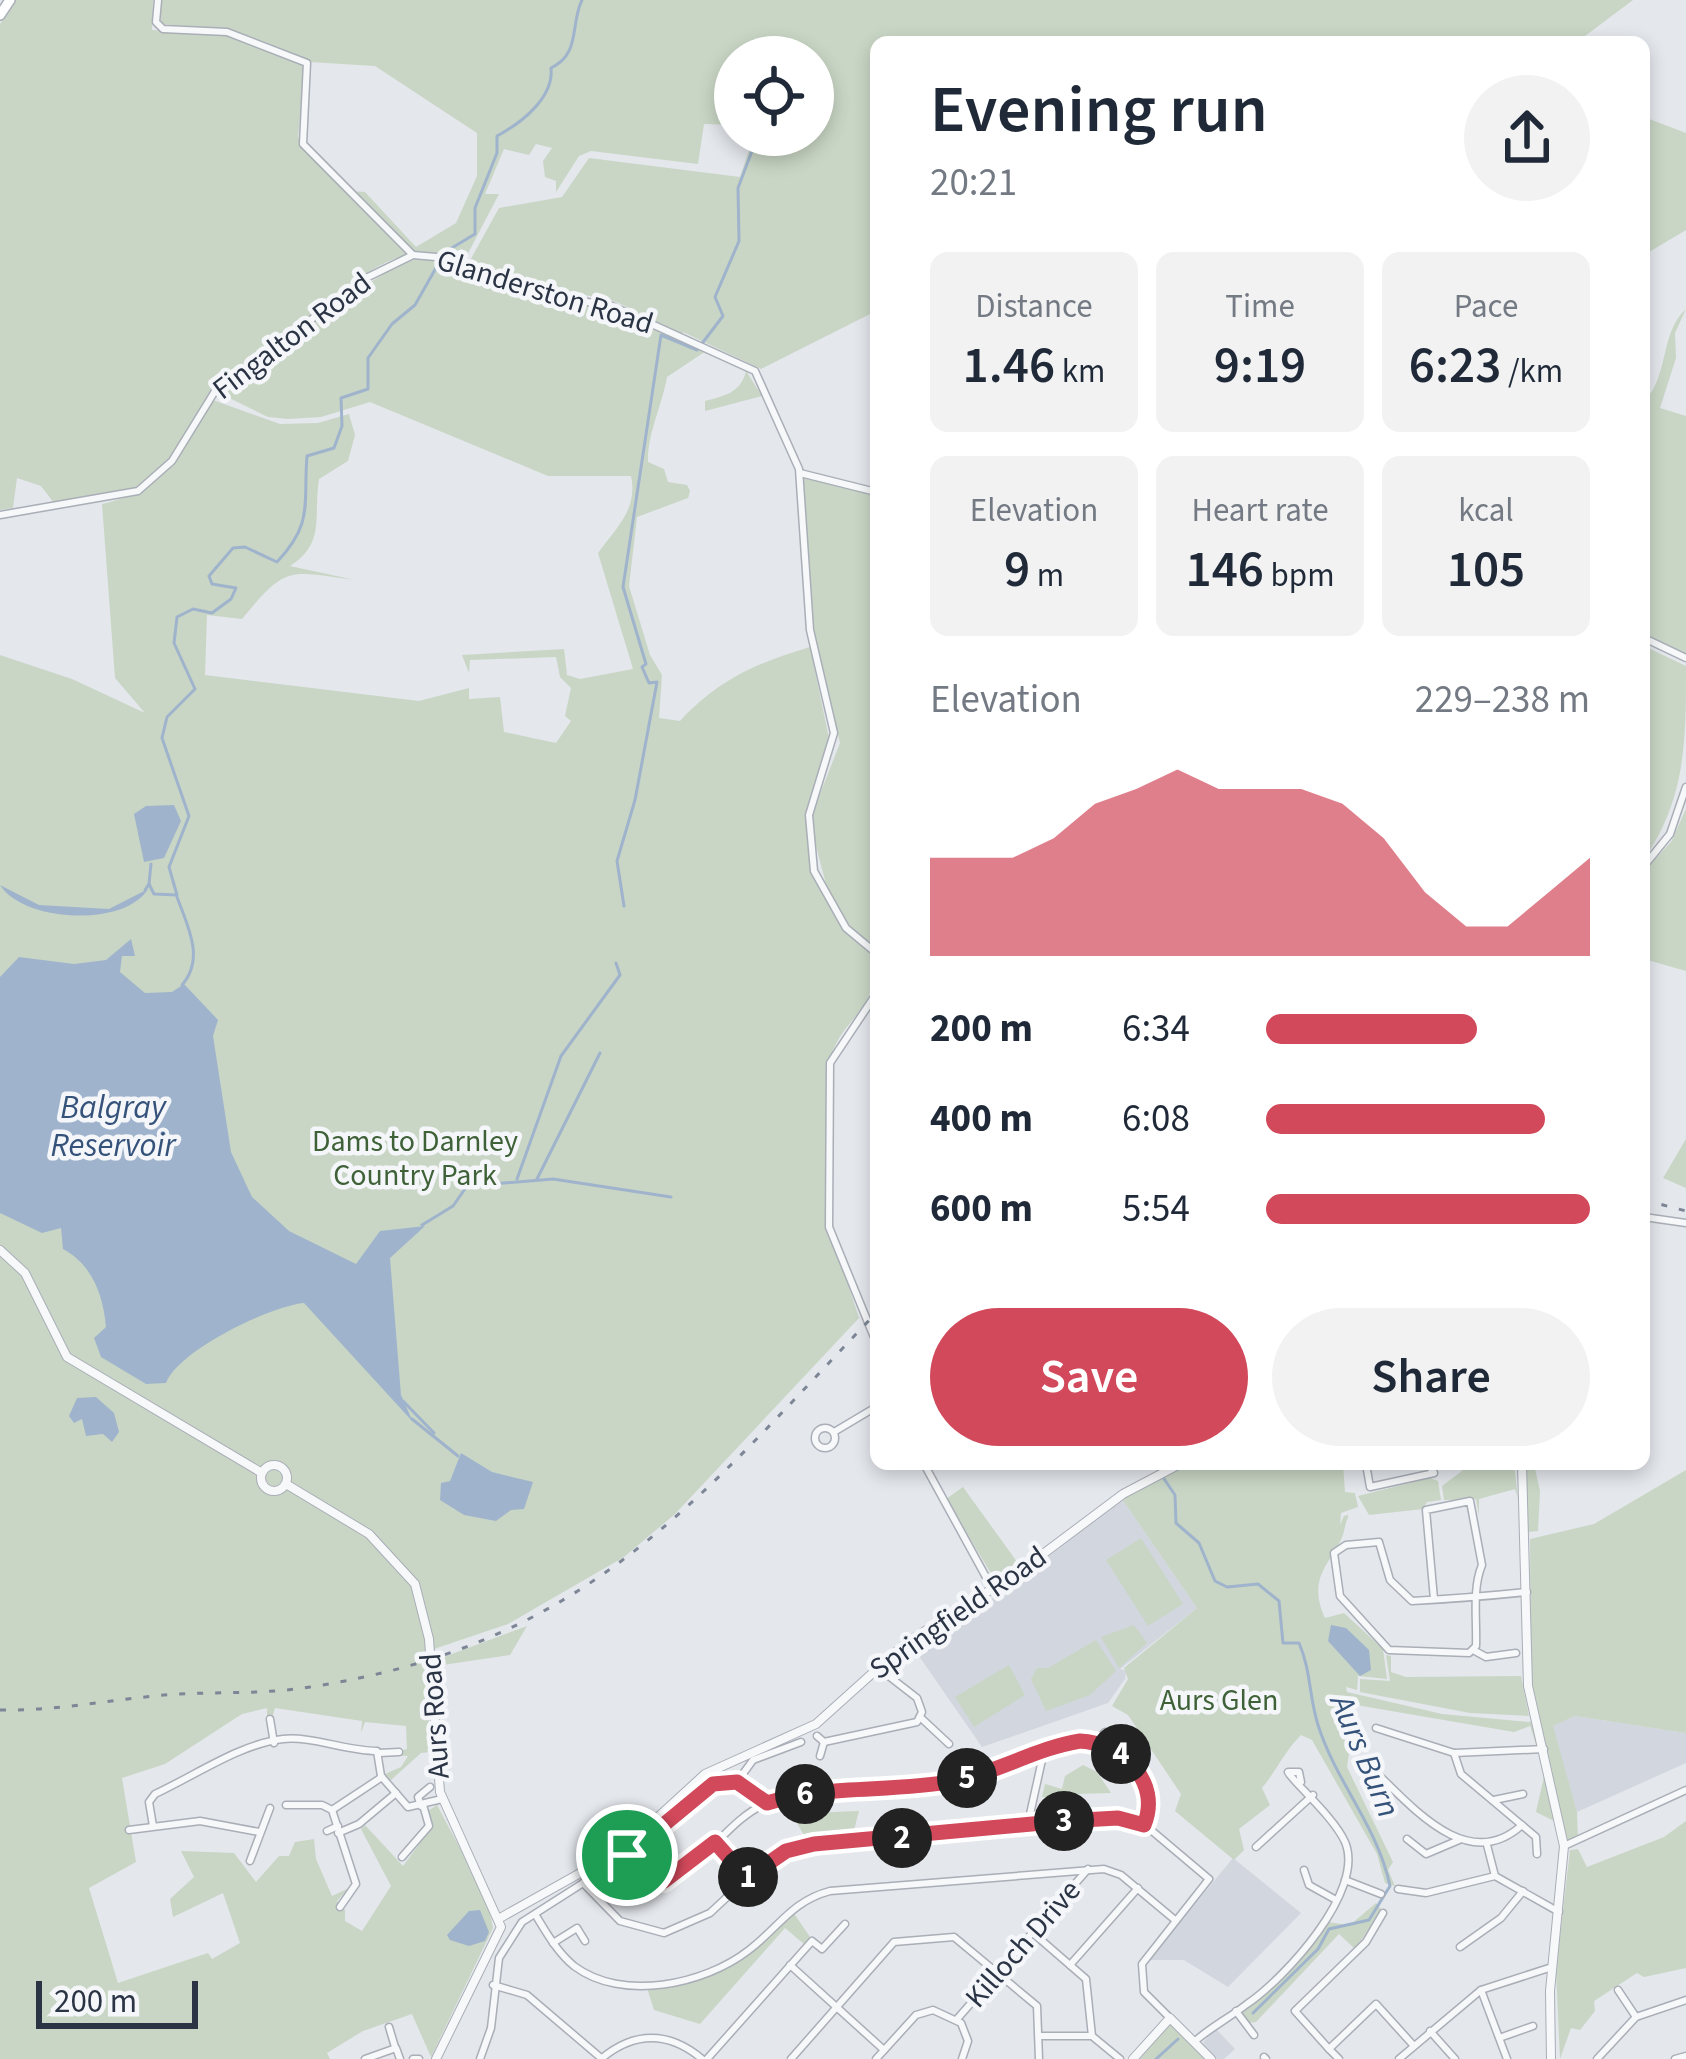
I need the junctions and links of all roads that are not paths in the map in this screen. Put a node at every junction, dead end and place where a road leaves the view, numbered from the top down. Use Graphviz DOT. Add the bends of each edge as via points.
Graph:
graph roads {
  1 [pos="10,0"];
  2 [pos="158,0"];
  3 [pos="0,15"];
  4 [pos="413,255"];
  5 [pos="800,472"];
  6 [pos="870,490"];
  7 [pos="0,515"];
  8 [pos="1650,641"];
  9 [pos="1686,658"];
  10 [pos="1686,788"];
  11 [pos="1650,859"];
  12 [pos="870,948"];
  13 [pos="870,1003"];
  14 [pos="1650,1218"];
  15 [pos="1686,1223"];
  16 [pos="0,1250"];
  17 [pos="870,1327"];
  18 [pos="870,1410"];
  19 [pos="833,1432"];
  20 [pos="927,1470"];
  21 [pos="1167,1470"];
  22 [pos="1367,1470"];
  23 [pos="1432,1470"];
  24 [pos="1522,1470"];
  25 [pos="262,1473"];
  26 [pos="286,1484"];
  27 [pos="992,1588"];
  28 [pos="1527,1592"];
  29 [pos="1477,1596"];
  30 [pos="1434,1599"];
  31 [pos="1475,1651"];
  32 [pos="1516,1653"];
  33 [pos="877,1667"];
  34 [pos="920,1717"];
  35 [pos="270,1719"];
  36 [pos="1376,1728"];
  37 [pos="817,1736"];
  38 [pos="824,1742"];
  39 [pos="274,1743"];
  40 [pos="797,1746"];
  41 [pos="938,1747"];
  42 [pos="1544,1749"];
  43 [pos="1044,1750"];
  44 [pos="400,1752"];
  45 [pos="379,1753"];
  46 [pos="1454,1753"];
  47 [pos="820,1756"];
  48 [pos="1366,1763"];
  49 [pos="382,1777"];
  50 [pos="737,1782"];
  51 [pos="1301,1782"];
  52 [pos="430,1787"];
  53 [pos="1686,1790"];
  54 [pos="395,1792"];
  55 [pos="1523,1794"];
  56 [pos="1313,1796"];
  57 [pos="442,1798"];
  58 [pos="1494,1801"];
  59 [pos="767,1803"];
  60 [pos="286,1805"];
  61 [pos="422,1805"];
  62 [pos="270,1808"];
  63 [pos="332,1810"];
  64 [pos="1028,1823"];
  65 [pos="1144,1825"];
  66 [pos="1522,1825"];
  67 [pos="153,1826"];
  68 [pos="129,1830"];
  69 [pos="338,1830"];
  70 [pos="327,1831"];
  71 [pos="259,1832"];
  72 [pos="1407,1839"];
  73 [pos="1460,1840"];
  74 [pos="715,1842"];
  75 [pos="1486,1844"];
  76 [pos="1564,1846"];
  77 [pos="1256,1847"];
  78 [pos="625,1852"];
  79 [pos="1537,1854"];
  80 [pos="402,1857"];
  81 [pos="250,1861"];
  82 [pos="1088,1869"];
  83 [pos="1304,1870"];
  84 [pos="1495,1876"];
  85 [pos="365,1877"];
  86 [pos="747,1878"];
  87 [pos="1345,1880"];
  88 [pos="356,1881"];
  89 [pos="583,1883"];
  90 [pos="1138,1888"];
  91 [pos="1398,1888"];
  92 [pos="1523,1891"];
  93 [pos="1381,1894"];
  94 [pos="1336,1900"];
  95 [pos="340,1907"];
  96 [pos="1559,1912"];
  97 [pos="1383,1913"];
  98 [pos="535,1914"];
  99 [pos="500,1918"];
  100 [pos="1175,1920"];
  101 [pos="845,1924"];
  102 [pos="1034,1934"];
  103 [pos="585,1941"];
  104 [pos="1463,1942"];
  105 [pos="553,1943"];
  106 [pos="790,1965"];
  107 [pos="1070,1965"];
  108 [pos="1552,1967"];
  109 [pos="998,1971"];
  110 [pos="493,1985"];
  111 [pos="1481,1990"];
  112 [pos="1618,1990"];
  113 [pos="1686,2000"];
  114 [pos="838,2006"];
  115 [pos="1236,2011"];
  116 [pos="1636,2017"];
  117 [pos="958,2018"];
  118 [pos="1170,2018"];
  119 [pos="1533,2026"];
  120 [pos="389,2027"];
  121 [pos="1430,2031"];
  122 [pos="1254,2035"];
  123 [pos="1040,2036"];
  124 [pos="1092,2036"];
  125 [pos="1502,2037"];
  126 [pos="1194,2042"];
  127 [pos="1414,2046"];
  128 [pos="396,2048"];
  129 [pos="1329,2049"];
  130 [pos="884,2050"];
  131 [pos="1686,2056"];
  132 [pos="365,2059"];
  133 [pos="400,2059"];
  134 [pos="436,2059"];
  135 [pos="480,2059"];
  136 [pos="601,2059"];
  137 [pos="705,2059"];
  138 [pos="791,2059"];
  139 [pos="876,2059"];
  140 [pos="962,2059"];
  141 [pos="1039,2059"];
  142 [pos="1120,2059"];
  143 [pos="1133,2059"];
  144 [pos="1211,2059"];
  145 [pos="1339,2059"];
  146 [pos="1399,2059"];
  147 [pos="1455,2059"];
  148 [pos="1508,2059"];
  149 [pos="1551,2059"];
  150 [pos="1597,2059"];
  151 [pos="1675,2059"];
  1 -- 3 [label="main road"];
  2 -- 4 [label="street, Glanderston Road" via="163,28 226,32 307,63 303,144"];
  4 -- 5 [label="street, Glanderston Road" via="514,290 613,306 749,365"];
  4 -- 7 [label="street, Fingalton Road" via="362,280 220,383 172,461 138,491"];
  5 -- 6 [label="street"];
  5 -- 12 [label="street" via="810,630 834,733 810,808 814,871 846,928"];
  8 -- 9 [label="street"];
  10 -- 11 [label="street" via="1670,834"];
  13 -- 17 [label="street" via="830,1063 829,1222"];
  14 -- 15 [label="street"];
  16 -- 25 [label="street, Aurs Road" via="25,1273 67,1357"];
  18 -- 19 [label="street"];
  19 -- 19 [label="street" via="815,1428 817,1443 834,1450"];
  20 -- 27 [label="street"];
  21 -- 27 [label="street, Springfield Road"];
  22 -- 23 [label="street" via="1370,1487 1436,1476"];
  24 -- 28 [label="street"];
  25 -- 26 [label="street, Aurs Road" via="267,1489"];
  25 -- 26 [label="street, Aurs Road" via="280,1466"];
  26 -- 57 [label="street, Aurs Road" via="369,1534 415,1584 428,1634"];
  27 -- 33 [label="street, Springfield Road"];
  28 -- 29 [label="street"];
  28 -- 42 [label="street" via="1529,1691"];
  29 -- 30 [label="street"];
  29 -- 30 [label="street" via="1480,1539 1475,1506 1466,1500 1426,1510"];
  29 -- 31 [label="street"];
  30 -- 31 [label="street" via="1412,1601 1397,1588 1379,1542 1334,1553 1340,1597 1389,1650"];
  31 -- 32 [label="street" via="1486,1658"];
  33 -- 34 [label="street" via="917,1698"];
  33 -- 78 [label="street, Springfield Road" via="816,1724 698,1778"];
  34 -- 38 [label="street" via="910,1726"];
  34 -- 41 [label="street" via="947,1742"];
  35 -- 39 [label="street"];
  36 -- 46 [label="street"];
  37 -- 38 [label="street"];
  38 -- 47 [label="street"];
  39 -- 45 [label="street"];
  39 -- 67 [label="street" via="247,1745 155,1794"];
  40 -- 50 [label="street" via="753,1760"];
  42 -- 46 [label="street"];
  42 -- 76 [label="street"];
  43 -- 59 [label="street" via="950,1782"];
  43 -- 64 [label="street"];
  43 -- 65 [label="street" via="1095,1742 1112,1748 1148,1788"];
  44 -- 45 [label="street"];
  45 -- 49 [label="street"];
  46 -- 58 [label="street" via="1461,1774"];
  48 -- 73 [label="street"];
  49 -- 54 [label="street"];
  49 -- 63 [label="street"];
  50 -- 59 [label="street"];
  50 -- 78 [label="street" via="695,1794"];
  51 -- 56 [label="street"];
  52 -- 61 [label="street" via="418,1797"];
  53 -- 76 [label="street"];
  54 -- 61 [label="street" via="408,1807"];
  54 -- 69 [label="street" via="359,1824"];
  55 -- 58 [label="street"];
  56 -- 77 [label="street"];
  56 -- 87 [label="street" via="1344,1841"];
  57 -- 61 [label="street"];
  57 -- 99 [label="street, Aurs Road"];
  58 -- 66 [label="street"];
  59 -- 74 [label="street"];
  60 -- 63 [label="street"];
  61 -- 80 [label="street" via="429,1826"];
  62 -- 71 [label="street"];
  63 -- 69 [label="street"];
  64 -- 65 [label="street" via="1118,1818"];
  64 -- 86 [label="street" via="800,1846"];
  65 -- 100 [label="street" via="1209,1879"];
  66 -- 75 [label="street"];
  66 -- 79 [label="street" via="1539,1842"];
  67 -- 68 [label="street"];
  67 -- 71 [label="street" via="200,1821"];
  69 -- 70 [label="street"];
  69 -- 88 [label="street"];
  71 -- 81 [label="street"];
  72 -- 73 [label="street" via="1426,1854"];
  73 -- 75 [label="street"];
  74 -- 78 [label="street" via="664,1881 646,1877"];
  74 -- 86 [label="street"];
  75 -- 84 [label="street"];
  76 -- 96 [label="street"];
  78 -- 89 [label="street"];
  78 -- 99 [label="street, Springfield Road"];
  82 -- 90 [label="street" via="1113,1870"];
  82 -- 102 [label="street, Killoch Drive"];
  82 -- 105 [label="street" via="812,1896 732,1962 670,1983 596,1979"];
  83 -- 94 [label="street" via="1301,1882"];
  84 -- 91 [label="street" via="1426,1893"];
  84 -- 92 [label="street"];
  85 -- 88 [label="street"];
  86 -- 89 [label="street" via="710,1913 664,1934 620,1922"];
  87 -- 93 [label="street"];
  87 -- 94 [label="street"];
  88 -- 95 [label="street"];
  89 -- 98 [label="street"];
  90 -- 100 [label="street"];
  90 -- 107 [label="street"];
  92 -- 96 [label="street"];
  92 -- 104 [label="street" via="1501,1918"];
  94 -- 115 [label="street" via="1308,1944"];
  96 -- 108 [label="street"];
  97 -- 129 [label="street" via="1382,1924 1295,2011"];
  98 -- 105 [label="street"];
  98 -- 110 [label="street" via="508,1938"];
  99 -- 134 [label="street" via="496,1943"];
  100 -- 118 [label="street" via="1142,1964 1144,1992"];
  101 -- 106 [label="street" via="822,1949 812,1941"];
  102 -- 107 [label="street"];
  102 -- 109 [label="street, Killoch Drive"];
  103 -- 105 [label="street" via="575,1925"];
  106 -- 114 [label="street"];
  106 -- 137 [label="street"];
  107 -- 124 [label="street" via="1088,1983"];
  108 -- 111 [label="street"];
  108 -- 149 [label="street"];
  109 -- 114 [label="street" via="961,1938 899,1940"];
  109 -- 117 [label="street, Killoch Drive"];
  109 -- 123 [label="street" via="1037,2006"];
  110 -- 135 [label="street"];
  110 -- 136 [label="street" via="527,1995"];
  111 -- 121 [label="street"];
  111 -- 125 [label="street"];
  112 -- 116 [label="street"];
  113 -- 116 [label="street"];
  114 -- 130 [label="street"];
  114 -- 138 [label="street"];
  115 -- 122 [label="street"];
  115 -- 126 [label="street"];
  116 -- 150 [label="street"];
  117 -- 130 [label="street" via="919,2013"];
  117 -- 140 [label="street" via="968,2041"];
  118 -- 126 [label="street"];
  118 -- 143 [label="street"];
  119 -- 125 [label="street"];
  120 -- 128 [label="street"];
  121 -- 127 [label="street"];
  121 -- 147 [label="street"];
  123 -- 124 [label="street"];
  123 -- 141 [label="street"];
  124 -- 142 [label="street"];
  125 -- 148 [label="street"];
  126 -- 144 [label="street"];
  127 -- 129 [label="street" via="1376,2004"];
  127 -- 146 [label="street"];
  128 -- 132 [label="street"];
  128 -- 133 [label="street"];
  129 -- 145 [label="street"];
  130 -- 139 [label="street"];
  131 -- 151 [label="street"];
  136 -- 137 [label="street" via="629,2040 658,2037"];
}
